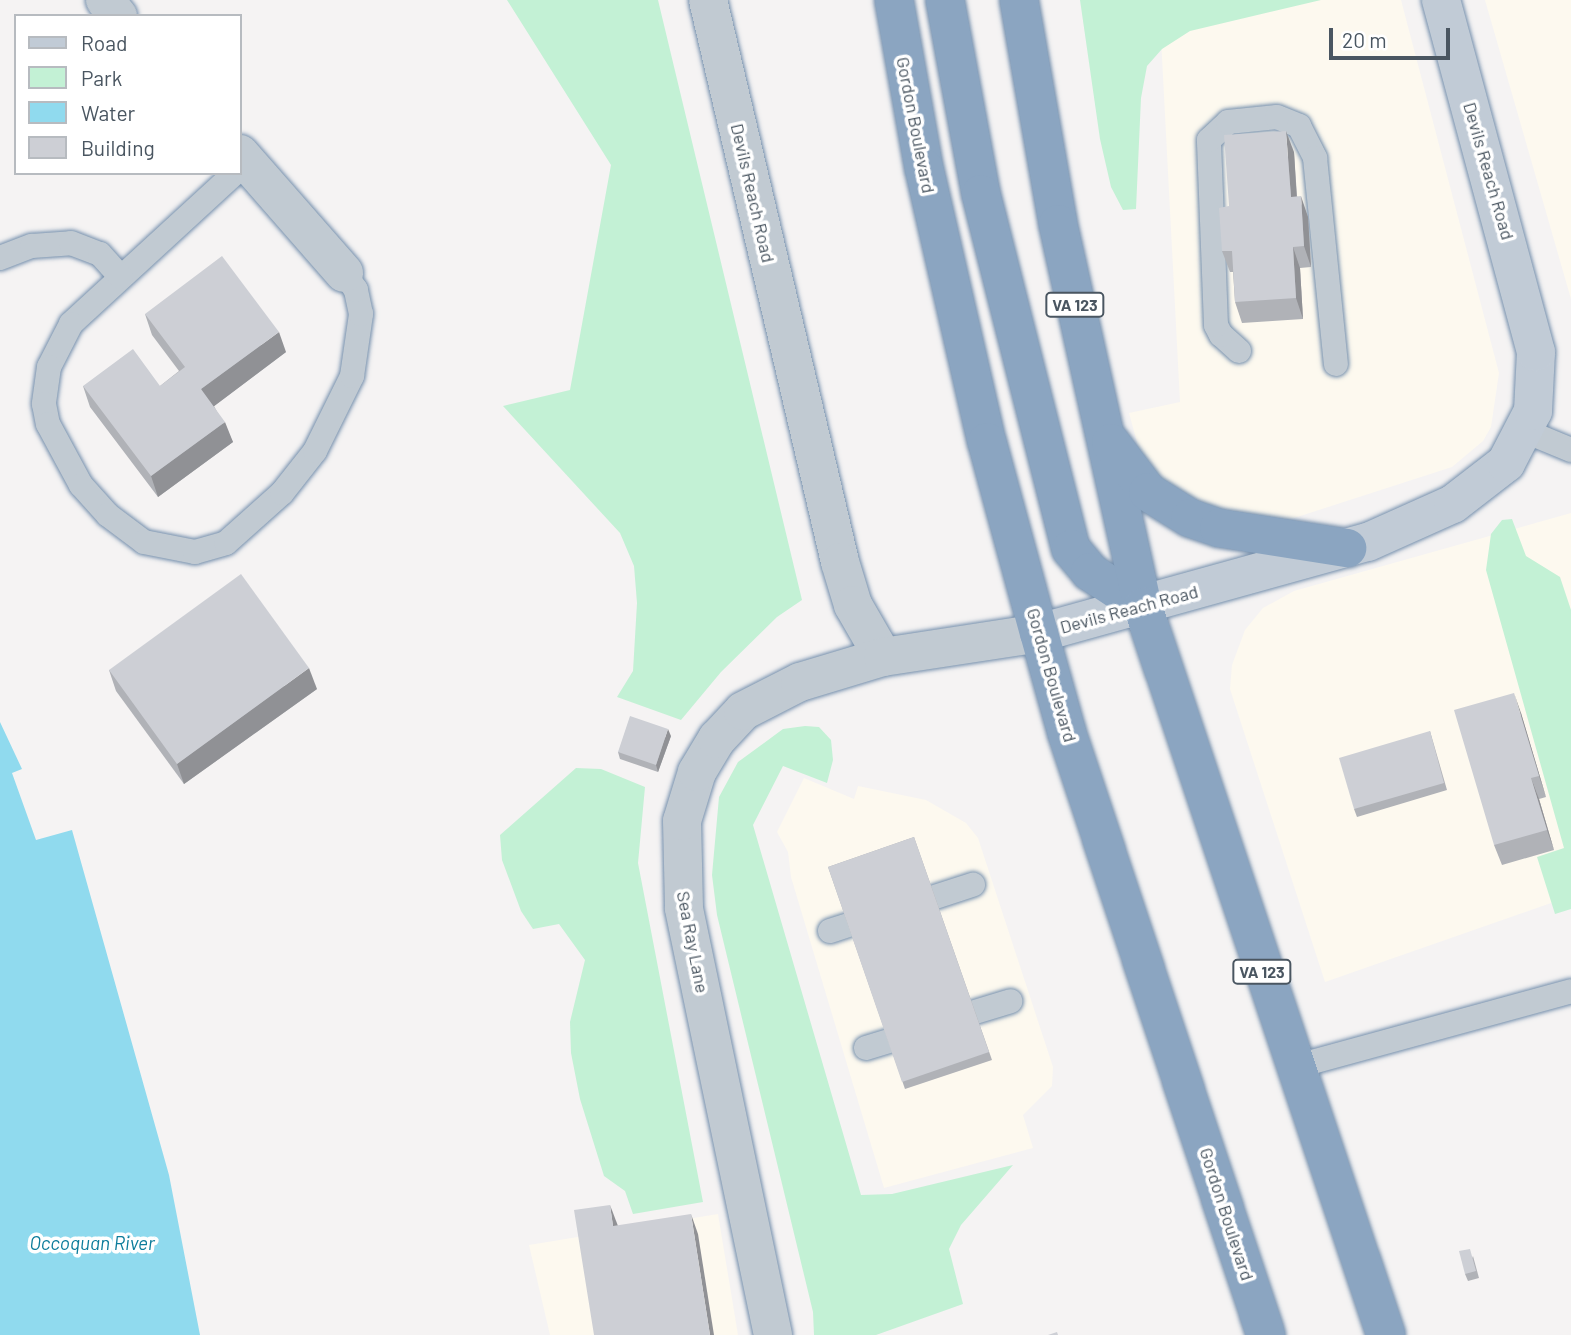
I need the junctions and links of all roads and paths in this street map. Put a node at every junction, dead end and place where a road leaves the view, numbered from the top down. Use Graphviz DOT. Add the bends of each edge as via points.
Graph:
graph roads {
  1 [pos="105,0"];
  2 [pos="708,0"];
  3 [pos="873,0"];
  4 [pos="894,0"];
  5 [pos="945,0"];
  6 [pos="1019,0"];
  7 [pos="1441,0"];
  8 [pos="116,14"];
  9 [pos="909,99"];
  10 [pos="242,167"];
  11 [pos="229,175"];
  12 [pos="0,258"];
  13 [pos="344,273"];
  14 [pos="121,277"];
  15 [pos="1239,351"];
  16 [pos="1336,364"];
  17 [pos="1100,426"];
  18 [pos="1525,431"];
  19 [pos="1571,450"];
  20 [pos="1347,548"];
  21 [pos="1143,607"];
  22 [pos="1039,633"];
  23 [pos="883,657"];
  24 [pos="973,886"];
  25 [pos="935,897"];
  26 [pos="1571,991"];
  27 [pos="1010,1001"];
  28 [pos="975,1012"];
  29 [pos="1294,1067"];
  30 [pos="773,1335"];
  31 [pos="1266,1335"];
  32 [pos="1387,1335"];
  1 -- 8 [label="street"];
  2 -- 23 [label="street, Devils Reach Road" via="840,562 861,623"];
  3 -- 9 [label="highway"];
  4 -- 9 [label="highway, Gordon Boulevard"];
  5 -- 21 [label="highway" via="981,194 1071,549 1090,572"];
  6 -- 17 [label="highway, VA 123" via="1058,224"];
  7 -- 18 [label="street, Devils Reach Road" via="1536,352 1537,389"];
  9 -- 22 [label="highway, Gordon Boulevard" via="984,429"];
  10 -- 13 [label="street"];
  11 -- 14 [label="lane"];
  12 -- 14 [label="lane" via="32,246 71,243 100,254"];
  13 -- 14 [label="lane" via="356,290 360,324 352,376 327,431 300,472 250,526 226,543 195,552 144,542 107,516 81,485 48,424 45,387 56,349 71,324"];
  15 -- 16 [label="lane" via="1216,324 1209,141 1228,122 1278,117 1299,127 1315,158"];
  17 -- 20 [label="highway" via="1134,478 1190,518 1219,528"];
  17 -- 21 [label="highway, VA 123"];
  18 -- 19 [label="lane"];
  18 -- 20 [label="street, Devils Reach Road" via="1506,463 1472,492 1420,522"];
  20 -- 21 [label="street, Devils Reach Road"];
  21 -- 22 [label="street, Devils Reach Road"];
  21 -- 29 [label="highway, VA 123"];
  22 -- 23 [label="street, Devils Reach Road"];
  22 -- 31 [label="highway, Gordon Boulevard"];
  23 -- 30 [label="street, Sea Ray Lane" via="800,682 743,711 697,772 682,821 684,908"];
  24 -- 25 [label="lane"];
  26 -- 29 [label="lane"];
  27 -- 28 [label="lane"];
  29 -- 32 [label="highway, VA 123"];
}
